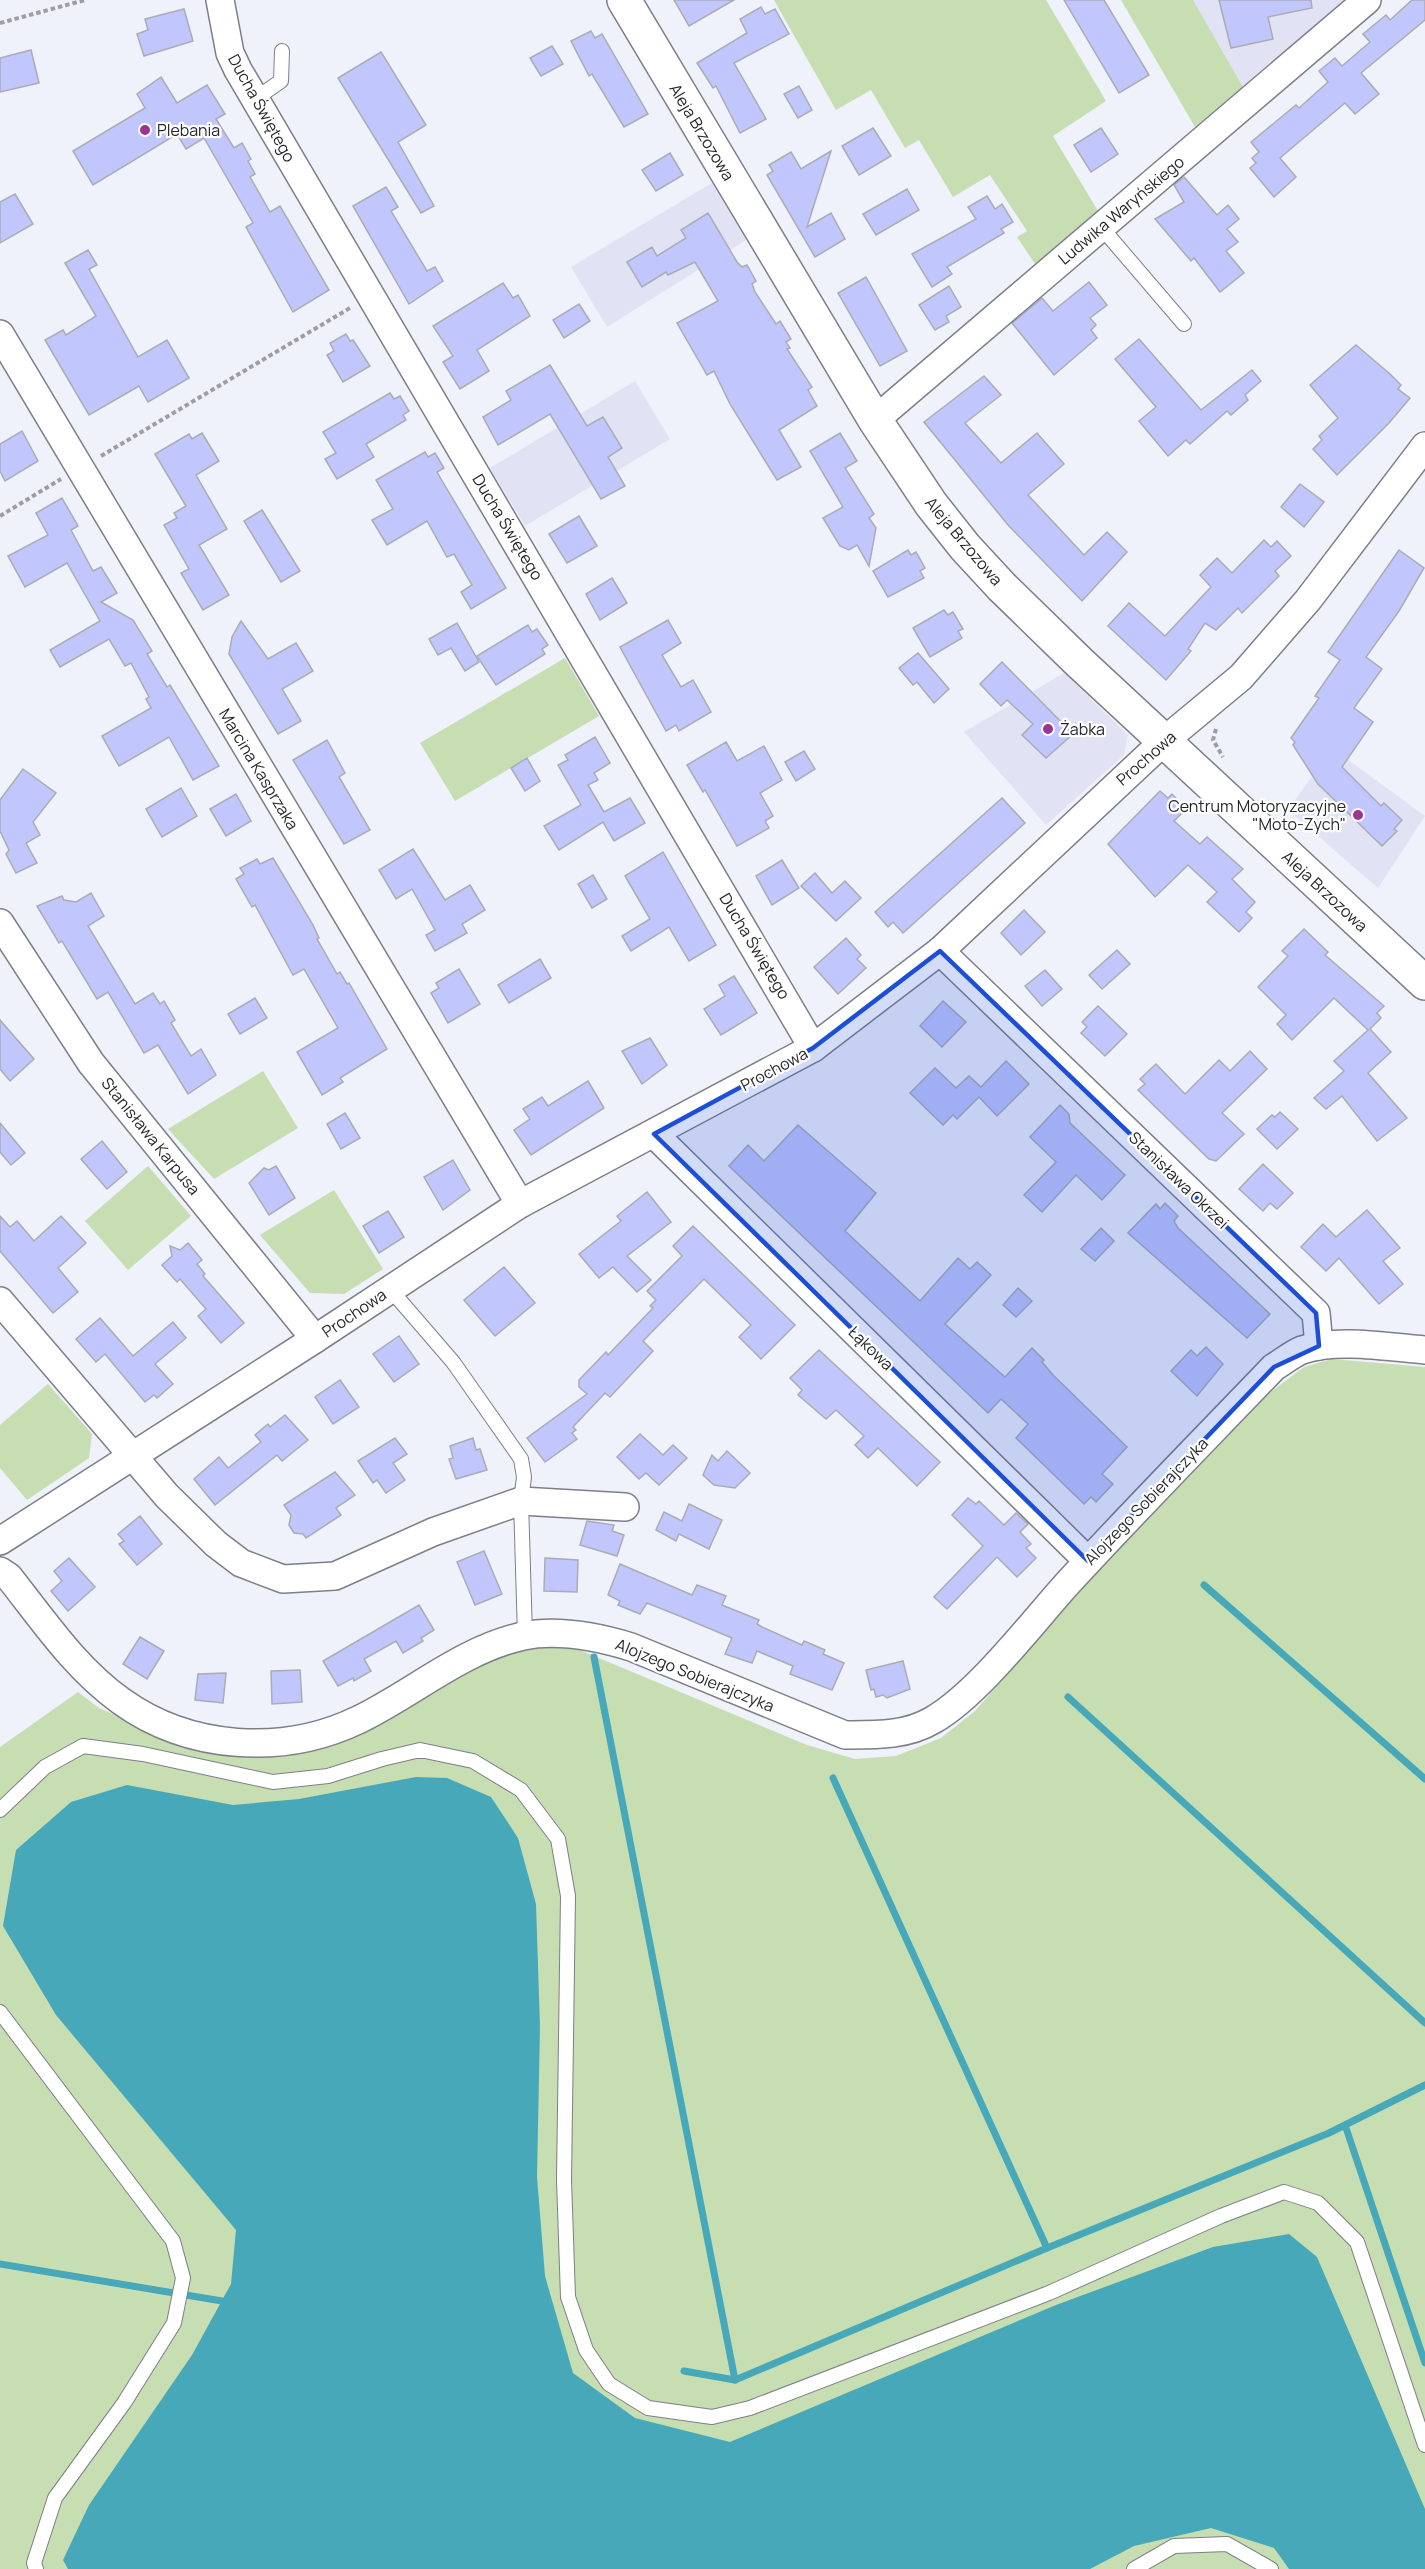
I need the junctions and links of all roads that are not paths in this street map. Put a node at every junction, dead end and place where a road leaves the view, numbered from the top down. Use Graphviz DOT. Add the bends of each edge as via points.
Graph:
graph roads {
  1 [pos="220,0"];
  2 [pos="624,0"];
  3 [pos="1367,0"];
  4 [pos="282,51"];
  5 [pos="255,99"];
  6 [pos="1101,227"];
  7 [pos="1185,324"];
  8 [pos="0,334"];
  9 [pos="875,420"];
  10 [pos="1425,446"];
  11 [pos="1164,741"];
  12 [pos="0,923"];
  13 [pos="940,951"];
  14 [pos="1425,983"];
  15 [pos="813,1048"];
  16 [pos="654,1134"];
  17 [pos="520,1204"];
  18 [pos="390,1289"];
  19 [pos="0,1301"];
  20 [pos="315,1339"];
  21 [pos="1319,1346"];
  22 [pos="1425,1350"];
  23 [pos="132,1455"];
  24 [pos="521,1501"];
  25 [pos="625,1507"];
  26 [pos="0,1541"];
  27 [pos="1088,1561"];
  28 [pos="0,1571"];
  29 [pos="525,1636"];
  30 [pos="228,1758"];
  31 [pos="0,1810"];
  32 [pos="0,2012"];
  33 [pos="1425,2445"];
  34 [pos="36,2569"];
  35 [pos="1134,2569"];
  36 [pos="1271,2569"];
  1 -- 5 [label="street, Ducha Świętego" via="230,53"];
  2 -- 9 [label="street, Aleja Brzozowa"];
  3 -- 6 [label="street, Ludwika Waryńskiego"];
  4 -- 5 [label="lane" via="281,81"];
  5 -- 15 [label="street, Ducha Świętego"];
  6 -- 7 [label="lane"];
  6 -- 9 [label="street, Ludwika Waryńskiego"];
  8 -- 17 [label="street, Marcina Kasprzaka"];
  9 -- 11 [label="street, Aleja Brzozowa" via="965,547"];
  10 -- 11 [label="street, Prochowa" via="1308,600 1241,677"];
  11 -- 13 [label="street, Prochowa"];
  11 -- 14 [label="street, Aleja Brzozowa"];
  12 -- 20 [label="street, Stanisława Karpusa" via="92,1062"];
  13 -- 15 [label="street, Prochowa"];
  13 -- 21 [label="street, Stanisława Okrzei" via="1316,1313"];
  15 -- 16 [label="street, Prochowa"];
  16 -- 17 [label="street, Prochowa"];
  16 -- 27 [label="street, Łąkowa"];
  17 -- 18 [label="street, Prochowa"];
  18 -- 20 [label="street, Prochowa"];
  18 -- 24 [label="lane" via="453,1362 521,1459"];
  19 -- 23 [label="street"];
  20 -- 23 [label="street, Prochowa"];
  21 -- 22 [label="street"];
  21 -- 27 [label="street, Alojzego Sobierajczyka" via="1301,1350 1274,1367"];
  23 -- 24 [label="street" via="216,1544 241,1563 283,1580 336,1576 433,1532"];
  23 -- 26 [label="street, Prochowa"];
  24 -- 25 [label="street"];
  24 -- 29 [label="lane"];
  27 -- 29 [label="street, Alojzego Sobierajczyka" via="952,1706 916,1727 881,1735 845,1735 600,1637"];
  28 -- 30 [label="street, Alojzego Sobierajczyka" via="9,1577 81,1667 121,1701"];
  29 -- 30 [label="street, Alojzego Sobierajczyka" via="449,1665 360,1719 332,1731 267,1744"];
  30 -- 31 [label="lane" via="143,1754 83,1746 45,1767"];
  30 -- 33 [label="lane" via="273,1782 328,1776 420,1750 473,1761 521,1790 558,1839 568,1896 564,2180 568,2297 586,2350 609,2384 648,2408 712,2417 750,2408 1049,2293 1284,2192 1318,2203 1357,2242"];
  32 -- 34 [label="lane" via="173,2241 183,2278 174,2323 124,2403 55,2498 34,2563"];
  35 -- 36 [label="lane" via="1174,2546 1227,2544"];
}
